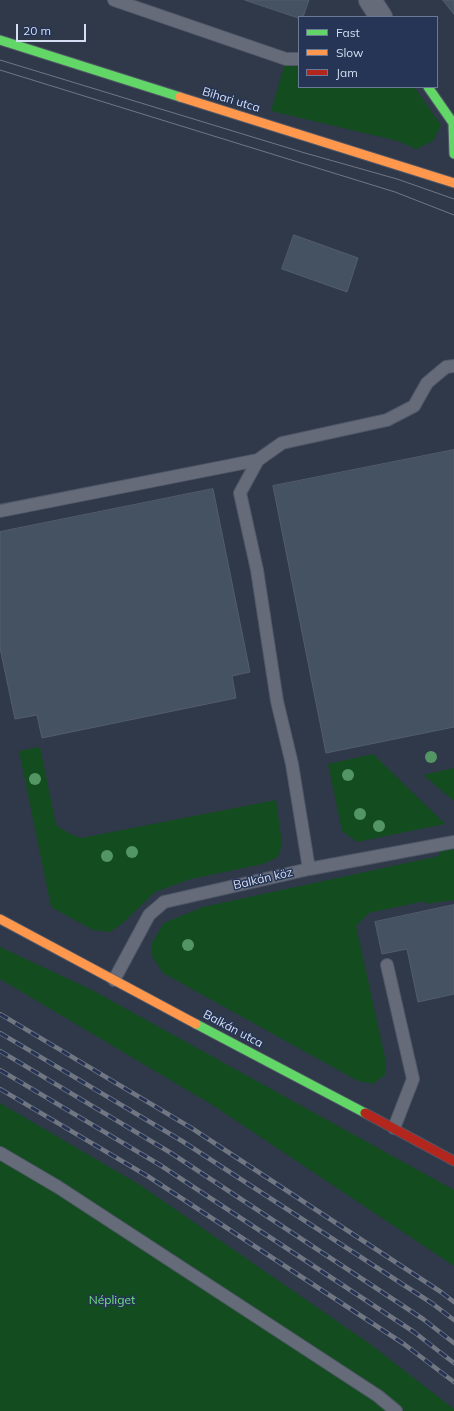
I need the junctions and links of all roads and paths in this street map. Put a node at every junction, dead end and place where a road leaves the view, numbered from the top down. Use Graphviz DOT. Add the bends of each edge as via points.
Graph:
graph roads {
  1 [pos="114,0"];
  2 [pos="370,0"];
  3 [pos="380,16"];
  4 [pos="0,40"];
  5 [pos="298,59"];
  6 [pos="429,88"];
  7 [pos="454,154"];
  8 [pos="454,183"];
  9 [pos="454,366"];
  10 [pos="258,460"];
  11 [pos="0,511"];
  12 [pos="454,842"];
  13 [pos="309,869"];
  14 [pos="0,919"];
  15 [pos="387,965"];
  16 [pos="114,980"];
  17 [pos="394,1128"];
  18 [pos="0,1153"];
  19 [pos="454,1161"];
  20 [pos="396,1411"];
  1 -- 5 [label="lane" via="286,59"];
  2 -- 3 [label="street"];
  4 -- 8 [label="street, Bihari utca"];
  6 -- 7 [label="street" via="453,123"];
  9 -- 10 [label="lane" via="446,367 427,383 414,406 387,420 282,443"];
  10 -- 11 [label="lane"];
  10 -- 13 [label="lane" via="240,493 257,570 277,701 292,764"];
  12 -- 13 [label="lane, Balkán köz"];
  13 -- 16 [label="lane, Balkán köz" via="164,902 149,915"];
  14 -- 16 [label="street, Balkán utca"];
  15 -- 17 [label="lane" via="413,1079"];
  16 -- 17 [label="street, Balkán utca"];
  17 -- 19 [label="street, Balkán utca"];
  18 -- 20 [label="lane" via="58,1187 378,1396"];
}
